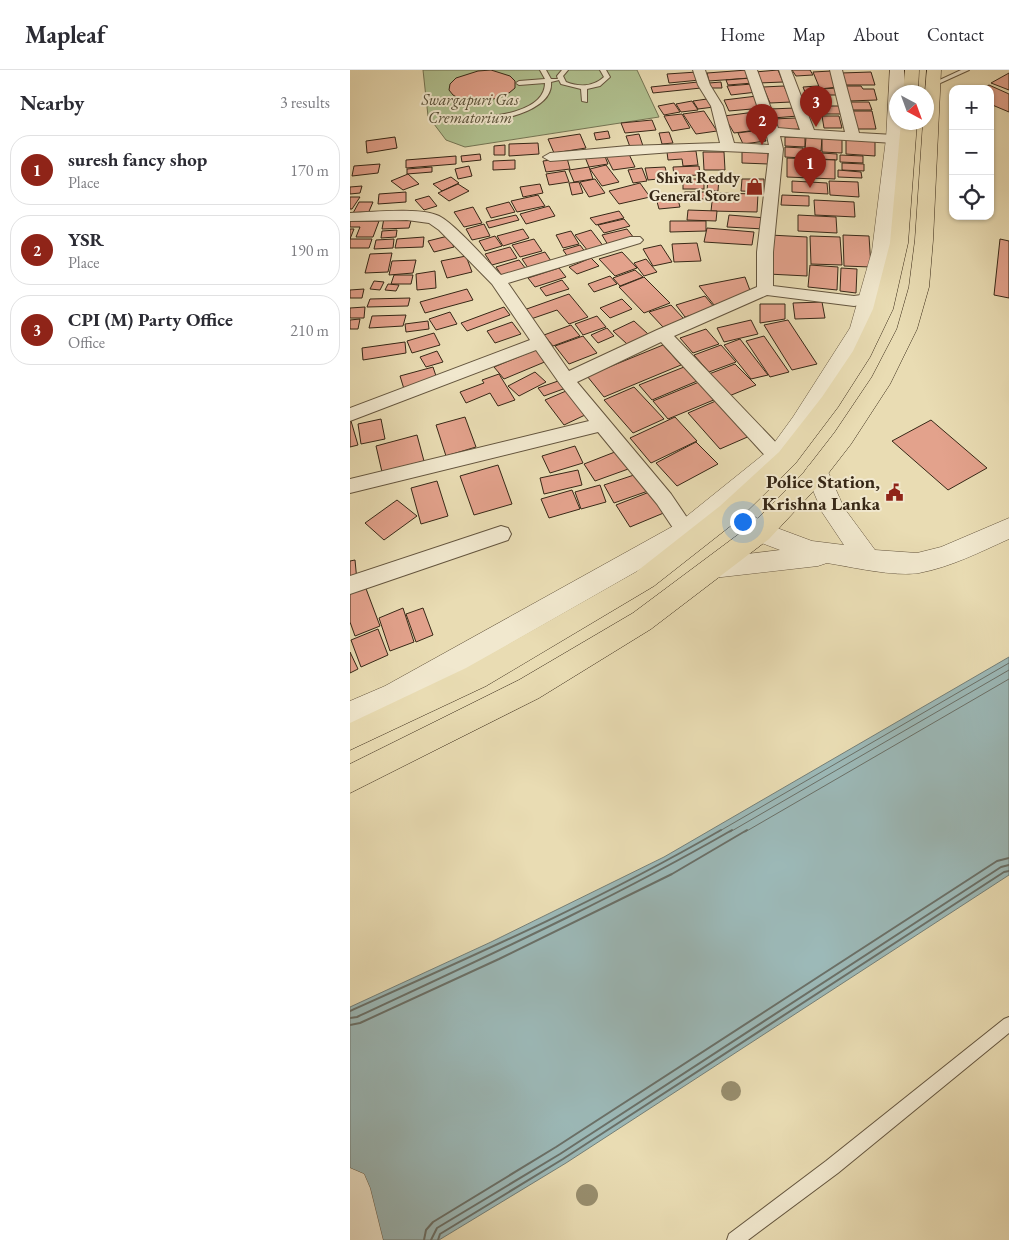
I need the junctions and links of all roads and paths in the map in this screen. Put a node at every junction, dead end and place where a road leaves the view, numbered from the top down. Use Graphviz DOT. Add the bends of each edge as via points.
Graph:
graph roads {
  1 [pos="543,70"];
  2 [pos="565,70"];
  3 [pos="603,70"];
  4 [pos="699,70"];
  5 [pos="750,70"];
  6 [pos="785,70"];
  7 [pos="836,70"];
  8 [pos="897,70"];
  9 [pos="912,70"];
  10 [pos="966,70"];
  11 [pos="934,77"];
  12 [pos="560,79"];
  13 [pos="550,80"];
  14 [pos="520,83"];
  15 [pos="911,85"];
  16 [pos="584,87"];
  17 [pos="585,101"];
  18 [pos="473,120"];
  19 [pos="901,131"];
  20 [pos="773,132"];
  21 [pos="808,133"];
  22 [pos="853,136"];
  23 [pos="728,147"];
  24 [pos="776,149"];
  25 [pos="550,157"];
  26 [pos="350,217"];
  27 [pos="636,240"];
  28 [pos="498,281"];
  29 [pos="765,290"];
  30 [pos="868,299"];
  31 [pos="663,334"];
  32 [pos="540,342"];
  33 [pos="566,380"];
  34 [pos="350,415"];
  35 [pos="603,424"];
  36 [pos="777,456"];
  37 [pos="817,471"];
  38 [pos="350,486"];
  39 [pos="729,513"];
  40 [pos="1009,528"];
  41 [pos="686,531"];
  42 [pos="760,532"];
  43 [pos="501,534"];
  44 [pos="836,554"];
  45 [pos="868,559"];
  46 [pos="713,568"];
  47 [pos="350,585"];
  48 [pos="350,715"];
  49 [pos="350,737"];
  50 [pos="352,782"];
  51 [pos="1009,1024"];
  52 [pos="350,1188"];
  53 [pos="363,1240"];
  54 [pos="736,1240"];
  1 -- 13 [label="lane"];
  2 -- 12 [label="lane"];
  3 -- 16 [label="lane" via="607,77 604,81"];
  4 -- 23 [label="street" via="717,106"];
  5 -- 20 [label="street"];
  6 -- 21 [label="street"];
  7 -- 22 [label="street"];
  8 -- 19 [label="street"];
  9 -- 15 [label="highway"];
  10 -- 11 [label="lane"];
  11 -- 37 [label="highway" via="919,287 907,329 882,380"];
  12 -- 13 [label="lane"];
  12 -- 16 [label="lane" via="569,86"];
  13 -- 14 [label="lane"];
  13 -- 18 [label="lane" via="543,97 526,110 507,117"];
  16 -- 17 [label="lane"];
  19 -- 22 [label="street"];
  19 -- 30 [label="street" via="881,251"];
  19 -- 39 [label="highway" via="899,243 883,309 863,352 830,402 787,458"];
  20 -- 21 [label="street"];
  20 -- 24 [label="street"];
  21 -- 22 [label="street"];
  23 -- 24 [label="street"];
  23 -- 25 [label="street" via="637,149"];
  24 -- 29 [label="street" via="764,252"];
  26 -- 28 [label="street" via="433,219"];
  27 -- 28 [label="street"];
  28 -- 32 [label="street"];
  29 -- 30 [label="street" via="854,301"];
  29 -- 31 [label="street"];
  30 -- 36 [label="street" via="860,328"];
  31 -- 33 [label="street"];
  31 -- 36 [label="street"];
  32 -- 33 [label="street"];
  32 -- 34 [label="street"];
  33 -- 35 [label="street"];
  35 -- 38 [label="street"];
  35 -- 41 [label="street" via="664,498"];
  36 -- 41 [label="street"];
  37 -- 42 [label="highway"];
  37 -- 45 [label="street" via="834,512"];
  39 -- 42 [label="street"];
  39 -- 49 [label="highway" via="645,579 581,617 476,677"];
  40 -- 45 [label="street" via="946,556 917,563"];
  41 -- 48 [label="street" via="395,695"];
  42 -- 44 [label="street" via="810,551"];
  42 -- 46 [label="highway"];
  43 -- 47 [label="street"];
  44 -- 45 [label="street"];
  44 -- 46 [label="street"];
  46 -- 50 [label="highway" via="642,621 529,689"];
  51 -- 54 [label="lane"];
  52 -- 53 [label="street"];
}
